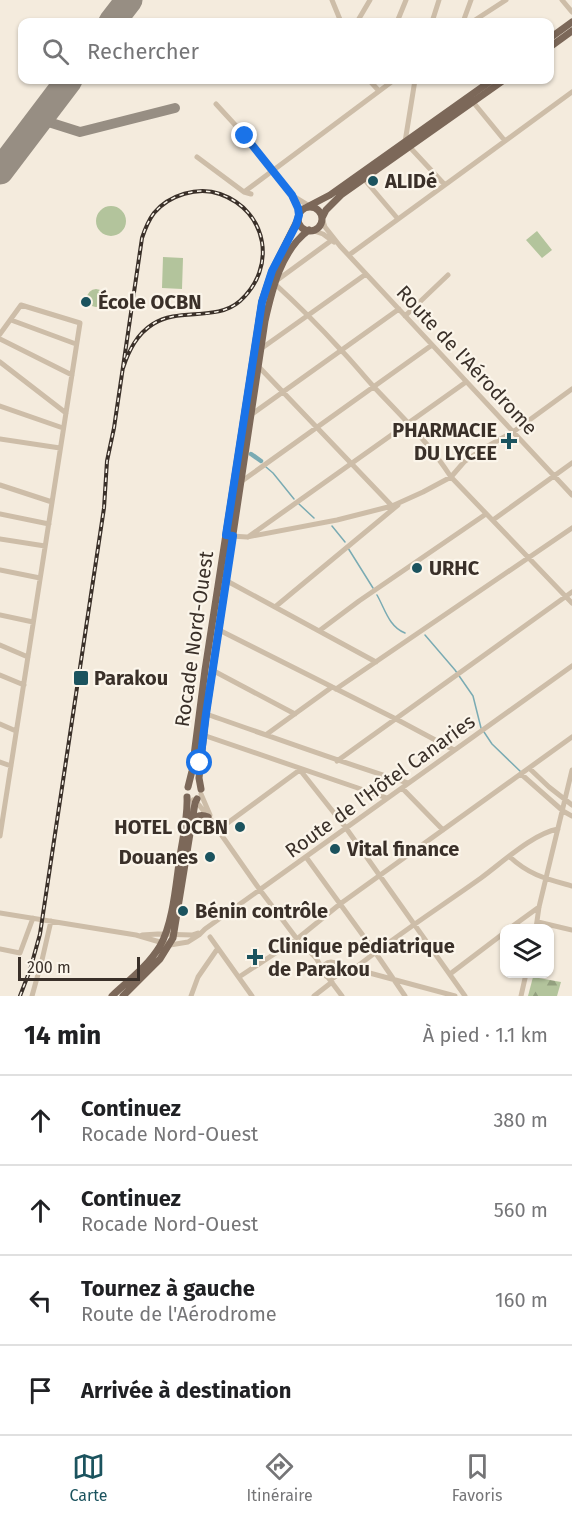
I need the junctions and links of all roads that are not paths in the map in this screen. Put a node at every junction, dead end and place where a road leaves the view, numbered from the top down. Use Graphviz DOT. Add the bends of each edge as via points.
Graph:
graph roads {
  1 [pos="332,0"];
  2 [pos="370,0"];
  3 [pos="406,0"];
  4 [pos="439,0"];
  5 [pos="471,0"];
  6 [pos="506,0"];
  7 [pos="562,0"];
  8 [pos="572,12"];
  9 [pos="339,18"];
  10 [pos="359,18"];
  11 [pos="399,18"];
  12 [pos="433,18"];
  13 [pos="464,18"];
  14 [pos="478,18"];
  15 [pos="572,22"];
  16 [pos="572,31"];
  17 [pos="554,35"];
  18 [pos="554,44"];
  19 [pos="374,84"];
  20 [pos="389,84"];
  21 [pos="415,84"];
  22 [pos="487,84"];
  23 [pos="498,84"];
  24 [pos="379,91"];
  25 [pos="572,92"];
  26 [pos="473,102"];
  27 [pos="216,104"];
  28 [pos="505,141"];
  29 [pos="408,144"];
  30 [pos="198,158"];
  31 [pos="272,171"];
  32 [pos="364,179"];
  33 [pos="445,185"];
  34 [pos="244,192"];
  35 [pos="251,194"];
  36 [pos="292,195"];
  37 [pos="310,207"];
  38 [pos="298,217"];
  39 [pos="322,218"];
  40 [pos="398,219"];
  41 [pos="310,230"];
  42 [pos="332,240"];
  43 [pos="340,246"];
  44 [pos="348,255"];
  45 [pos="366,274"];
  46 [pos="448,275"];
  47 [pos="276,283"];
  48 [pos="399,309"];
  49 [pos="308,315"];
  50 [pos="405,316"];
  51 [pos="10,320"];
  52 [pos="0,334"];
  53 [pos="0,339"];
  54 [pos="76,344"];
  55 [pos="432,345"];
  56 [pos="262,348"];
  57 [pos="341,350"];
  58 [pos="0,362"];
  59 [pos="259,367"];
  60 [pos="72,375"];
  61 [pos="466,382"];
  62 [pos="373,386"];
  63 [pos="572,389"];
  64 [pos="283,392"];
  65 [pos="0,406"];
  66 [pos="66,413"];
  67 [pos="252,414"];
  68 [pos="408,422"];
  69 [pos="63,428"];
  70 [pos="316,428"];
  71 [pos="513,432"];
  72 [pos="0,439"];
  73 [pos="60,448"];
  74 [pos="572,463"];
  75 [pos="350,464"];
  76 [pos="554,476"];
  77 [pos="451,477"];
  78 [pos="242,481"];
  79 [pos="0,484"];
  80 [pos="572,495"];
  81 [pos="52,502"];
  82 [pos="402,502"];
  83 [pos="392,506"];
  84 [pos="0,514"];
  85 [pos="486,514"];
  86 [pos="493,520"];
  87 [pos="49,524"];
  88 [pos="572,528"];
  89 [pos="230,535"];
  90 [pos="247,537"];
  91 [pos="0,539"];
  92 [pos="45,546"];
  93 [pos="528,558"];
  94 [pos="0,570"];
  95 [pos="40,578"];
  96 [pos="227,581"];
  97 [pos="572,592"];
  98 [pos="566,596"];
  99 [pos="572,603"];
  100 [pos="275,607"];
  101 [pos="0,615"];
  102 [pos="33,622"];
  103 [pos="219,630"];
  104 [pos="319,631"];
  105 [pos="0,645"];
  106 [pos="28,657"];
  107 [pos="376,662"];
  108 [pos="572,666"];
  109 [pos="212,670"];
  110 [pos="0,675"];
  111 [pos="24,685"];
  112 [pos="334,688"];
  113 [pos="206,714"];
  114 [pos="295,714"];
  115 [pos="396,718"];
  116 [pos="0,724"];
  117 [pos="16,731"];
  118 [pos="267,734"];
  119 [pos="203,735"];
  120 [pos="572,737"];
  121 [pos="454,750"];
  122 [pos="338,761"];
  123 [pos="0,762"];
  124 [pos="11,766"];
  125 [pos="529,768"];
  126 [pos="301,769"];
  127 [pos="572,770"];
  128 [pos="521,774"];
  129 [pos="408,783"];
  130 [pos="188,787"];
  131 [pos="402,788"];
  132 [pos="196,797"];
  133 [pos="387,798"];
  134 [pos="565,801"];
  135 [pos="572,805"];
  136 [pos="2,811"];
  137 [pos="563,811"];
  138 [pos="572,816"];
  139 [pos="209,818"];
  140 [pos="192,824"];
  141 [pos="346,828"];
  142 [pos="558,829"];
  143 [pos="218,830"];
  144 [pos="443,830"];
  145 [pos="0,835"];
  146 [pos="306,857"];
  147 [pos="510,857"];
  148 [pos="379,875"];
  149 [pos="546,878"];
  150 [pos="572,886"];
  151 [pos="260,890"];
  152 [pos="340,904"];
  153 [pos="539,907"];
  154 [pos="0,913"];
  155 [pos="33,918"];
  156 [pos="51,921"];
  157 [pos="538,921"];
  158 [pos="414,924"];
  159 [pos="516,924"];
  160 [pos="537,924"];
  161 [pos="205,929"];
  162 [pos="572,930"];
  163 [pos="161,934"];
  164 [pos="136,935"];
  165 [pos="174,935"];
  166 [pos="500,936"];
  167 [pos="210,937"];
  168 [pos="297,939"];
  169 [pos="161,943"];
  170 [pos="170,945"];
  171 [pos="218,948"];
  172 [pos="0,949"];
  173 [pos="375,952"];
  174 [pos="316,958"];
  175 [pos="333,963"];
  176 [pos="353,968"];
  177 [pos="323,970"];
  178 [pos="337,974"];
  179 [pos="450,974"];
  180 [pos="327,976"];
  181 [pos="239,977"];
  182 [pos="525,978"];
  183 [pos="393,979"];
  184 [pos="334,984"];
  185 [pos="32,996"];
  186 [pos="112,996"];
  187 [pos="123,996"];
  188 [pos="191,996"];
  189 [pos="252,996"];
  190 [pos="314,996"];
  191 [pos="342,996"];
  192 [pos="405,996"];
  193 [pos="455,996"];
  194 [pos="465,996"];
  195 [pos="521,996"];
  1 -- 9 [label="street"];
  2 -- 10 [label="street"];
  3 -- 11 [label="street"];
  4 -- 12 [label="street"];
  5 -- 13 [label="street"];
  6 -- 14 [label="street"];
  7 -- 8 [label="street"];
  15 -- 17 [label="main road"];
  16 -- 18 [label="main road"];
  19 -- 24 [label="street"];
  20 -- 24 [label="street"];
  21 -- 29 [label="street"];
  22 -- 29 [label="main road"];
  23 -- 26 [label="main road"];
  24 -- 31 [label="street"];
  25 -- 28 [label="street"];
  26 -- 28 [label="street"];
  26 -- 29 [label="main road"];
  27 -- 31 [label="street"];
  28 -- 33 [label="street"];
  29 -- 32 [label="main road"];
  29 -- 33 [label="street"];
  29 -- 37 [label="main road"];
  30 -- 34 [label="street"];
  31 -- 34 [label="street"];
  31 -- 36 [label="street"];
  32 -- 39 [label="main road" via="332,203"];
  32 -- 40 [label="street"];
  33 -- 40 [label="street"];
  34 -- 35 [label="street"];
  36 -- 37 [label="street"];
  36 -- 38 [label="street"];
  37 -- 38 [label="main road"];
  37 -- 39 [label="main road" via="319,211"];
  38 -- 41 [label="main road" via="302,227"];
  38 -- 89 [label="main road, Rocade Nord-Ouest" via="262,302"];
  39 -- 41 [label="main road" via="318,227"];
  39 -- 43 [label="street, Route de l'Aérodrome"];
  40 -- 44 [label="street"];
  41 -- 42 [label="street, Route de l'Aérodrome"];
  41 -- 47 [label="main road, Rocade Nord-Ouest" via="292,247"];
  42 -- 43 [label="street, Route de l'Aérodrome"];
  42 -- 47 [label="street"];
  43 -- 44 [label="street, Route de l'Aérodrome"];
  44 -- 45 [label="street, Route de l'Aérodrome"];
  45 -- 48 [label="street, Route de l'Aérodrome"];
  45 -- 49 [label="street"];
  46 -- 50 [label="street"];
  47 -- 49 [label="street"];
  47 -- 56 [label="main road, Rocade Nord-Ouest"];
  48 -- 50 [label="street, Route de l'Aérodrome"];
  48 -- 57 [label="street"];
  49 -- 56 [label="street"];
  49 -- 57 [label="street"];
  50 -- 55 [label="street, Route de l'Aérodrome"];
  51 -- 52 [label="street"];
  51 -- 54 [label="street"];
  51 -- 54 [label="street" via="21,305 80,323"];
  53 -- 60 [label="street"];
  54 -- 60 [label="street"];
  55 -- 61 [label="street, Route de l'Aérodrome"];
  55 -- 62 [label="street"];
  56 -- 59 [label="main road, Rocade Nord-Ouest"];
  57 -- 62 [label="street"];
  57 -- 64 [label="street"];
  58 -- 66 [label="street"];
  59 -- 64 [label="street"];
  59 -- 67 [label="main road, Rocade Nord-Ouest"];
  60 -- 66 [label="street"];
  61 -- 68 [label="street"];
  61 -- 71 [label="street, Route de l'Aérodrome"];
  62 -- 68 [label="street"];
  62 -- 70 [label="street"];
  63 -- 71 [label="street"];
  64 -- 67 [label="street"];
  64 -- 70 [label="street"];
  65 -- 69 [label="street"];
  66 -- 69 [label="street"];
  67 -- 78 [label="main road, Rocade Nord-Ouest"];
  68 -- 75 [label="street"];
  68 -- 77 [label="street"];
  69 -- 73 [label="street"];
  70 -- 75 [label="street"];
  70 -- 78 [label="street"];
  71 -- 76 [label="street, Route de l'Aérodrome"];
  71 -- 77 [label="street" via="464,462"];
  72 -- 73 [label="street"];
  73 -- 81 [label="street"];
  74 -- 76 [label="street"];
  75 -- 83 [label="street"];
  75 -- 90 [label="street"];
  76 -- 80 [label="street, Route de l'Aérodrome"];
  76 -- 86 [label="street"];
  77 -- 82 [label="street"];
  77 -- 85 [label="street"];
  78 -- 89 [label="main road, Rocade Nord-Ouest"];
  79 -- 81 [label="street"];
  81 -- 87 [label="street"];
  82 -- 83 [label="street"];
  82 -- 100 [label="street"];
  83 -- 90 [label="street"];
  84 -- 87 [label="street"];
  85 -- 86 [label="street"];
  85 -- 104 [label="street"];
  86 -- 93 [label="street"];
  87 -- 92 [label="street"];
  88 -- 93 [label="street"];
  89 -- 90 [label="street"];
  89 -- 96 [label="main road, Rocade Nord-Ouest"];
  89 -- 130 [label="main road, Rocade Nord-Ouest"];
  91 -- 92 [label="street"];
  92 -- 95 [label="street"];
  93 -- 98 [label="street"];
  93 -- 107 [label="street"];
  94 -- 95 [label="street"];
  95 -- 102 [label="street"];
  96 -- 100 [label="street"];
  96 -- 103 [label="main road, Rocade Nord-Ouest"];
  97 -- 98 [label="street"];
  98 -- 99 [label="street"];
  98 -- 115 [label="street"];
  100 -- 104 [label="street"];
  101 -- 102 [label="street"];
  102 -- 106 [label="street"];
  103 -- 109 [label="main road, Rocade Nord-Ouest"];
  103 -- 112 [label="street"];
  104 -- 107 [label="street"];
  105 -- 106 [label="street"];
  106 -- 111 [label="street"];
  107 -- 112 [label="street"];
  108 -- 121 [label="street, Route de l'Hôtel Canaries"];
  109 -- 113 [label="main road, Rocade Nord-Ouest"];
  109 -- 114 [label="street"];
  110 -- 111 [label="street"];
  111 -- 117 [label="street"];
  112 -- 114 [label="street"];
  112 -- 115 [label="street"];
  113 -- 118 [label="street"];
  113 -- 119 [label="main road, Rocade Nord-Ouest"];
  114 -- 118 [label="street"];
  115 -- 121 [label="street"];
  115 -- 122 [label="street"];
  116 -- 117 [label="street"];
  117 -- 124 [label="street"];
  118 -- 122 [label="street"];
  119 -- 126 [label="street"];
  119 -- 132 [label="main road, Rocade Nord-Ouest"];
  120 -- 125 [label="street"];
  121 -- 129 [label="street, Route de l'Hôtel Canaries"];
  122 -- 129 [label="street"];
  123 -- 124 [label="street"];
  124 -- 136 [label="street"];
  125 -- 128 [label="street"];
  125 -- 134 [label="street"];
  126 -- 133 [label="street"];
  126 -- 141 [label="street"];
  126 -- 143 [label="street"];
  127 -- 134 [label="street"];
  128 -- 137 [label="street"];
  128 -- 144 [label="street"];
  129 -- 131 [label="street, Route de l'Hôtel Canaries"];
  130 -- 132 [label="main road, Rocade Nord-Ouest" via="186,790"];
  130 -- 132 [label="main road" via="196,785"];
  131 -- 133 [label="street, Route de l'Hôtel Canaries"];
  131 -- 144 [label="street"];
  132 -- 139 [label="street"];
  132 -- 139 [label="street"];
  132 -- 140 [label="main road, Rocade Nord-Ouest"];
  132 -- 163 [label="main road, Rocade Nord-Ouest" via="184,831 168,923"];
  133 -- 141 [label="street, Route de l'Hôtel Canaries"];
  134 -- 135 [label="street"];
  134 -- 137 [label="street"];
  136 -- 145 [label="street"];
  137 -- 138 [label="street"];
  137 -- 142 [label="street"];
  139 -- 140 [label="main road" via="202,815"];
  139 -- 143 [label="street"];
  140 -- 165 [label="main road, Rocade Nord-Ouest"];
  141 -- 146 [label="street, Route de l'Hôtel Canaries"];
  141 -- 148 [label="street"];
  142 -- 147 [label="street" via="537,836"];
  142 -- 149 [label="street"];
  143 -- 151 [label="street"];
  144 -- 148 [label="street"];
  146 -- 151 [label="street, Route de l'Hôtel Canaries"];
  146 -- 152 [label="street"];
  147 -- 149 [label="street" via="536,876"];
  147 -- 158 [label="street"];
  148 -- 152 [label="street"];
  148 -- 158 [label="street"];
  149 -- 150 [label="street"];
  149 -- 153 [label="street"];
  151 -- 161 [label="street, Route de l'Hôtel Canaries"];
  151 -- 168 [label="street"];
  152 -- 168 [label="street"];
  152 -- 173 [label="street"];
  153 -- 157 [label="street"];
  153 -- 159 [label="street"];
  154 -- 155 [label="street"];
  155 -- 156 [label="street"];
  155 -- 172 [label="street" via="20,953"];
  156 -- 164 [label="street"];
  156 -- 185 [label="street"];
  157 -- 160 [label="street"];
  157 -- 162 [label="street"];
  158 -- 173 [label="street"];
  158 -- 179 [label="street"];
  161 -- 165 [label="street, Route de l'Hôtel Canaries" via="192,935"];
  161 -- 170 [label="street, Route de l'Hôtel Canaries" via="188,942"];
  163 -- 164 [label="street, Route de l'Hôtel Canaries"];
  163 -- 165 [label="street, Route de l'Hôtel Canaries"];
  163 -- 169 [label="main road, Rocade Nord-Ouest"];
  164 -- 169 [label="street"];
  165 -- 170 [label="main road, Rocade Nord-Ouest"];
  166 -- 179 [label="street"];
  167 -- 171 [label="street"];
  168 -- 174 [label="street"];
  168 -- 181 [label="street"];
  169 -- 170 [label="street"];
  169 -- 186 [label="main road, Rocade Nord-Ouest" via="146,964"];
  170 -- 187 [label="main road, Rocade Nord-Ouest"];
  171 -- 181 [label="street"];
  171 -- 188 [label="street" via="198,977"];
  173 -- 176 [label="street"];
  173 -- 183 [label="street"];
  174 -- 175 [label="street"];
  174 -- 177 [label="street"];
  175 -- 176 [label="street"];
  175 -- 177 [label="street"];
  175 -- 178 [label="street" via="338,967"];
  176 -- 178 [label="street"];
  176 -- 183 [label="street"];
  177 -- 180 [label="street"];
  178 -- 180 [label="street"];
  178 -- 184 [label="street"];
  179 -- 194 [label="street"];
  180 -- 184 [label="street"];
  181 -- 189 [label="street"];
  182 -- 195 [label="street"];
  183 -- 192 [label="street"];
  183 -- 193 [label="street"];
  184 -- 190 [label="street"];
  184 -- 191 [label="street"];
}
